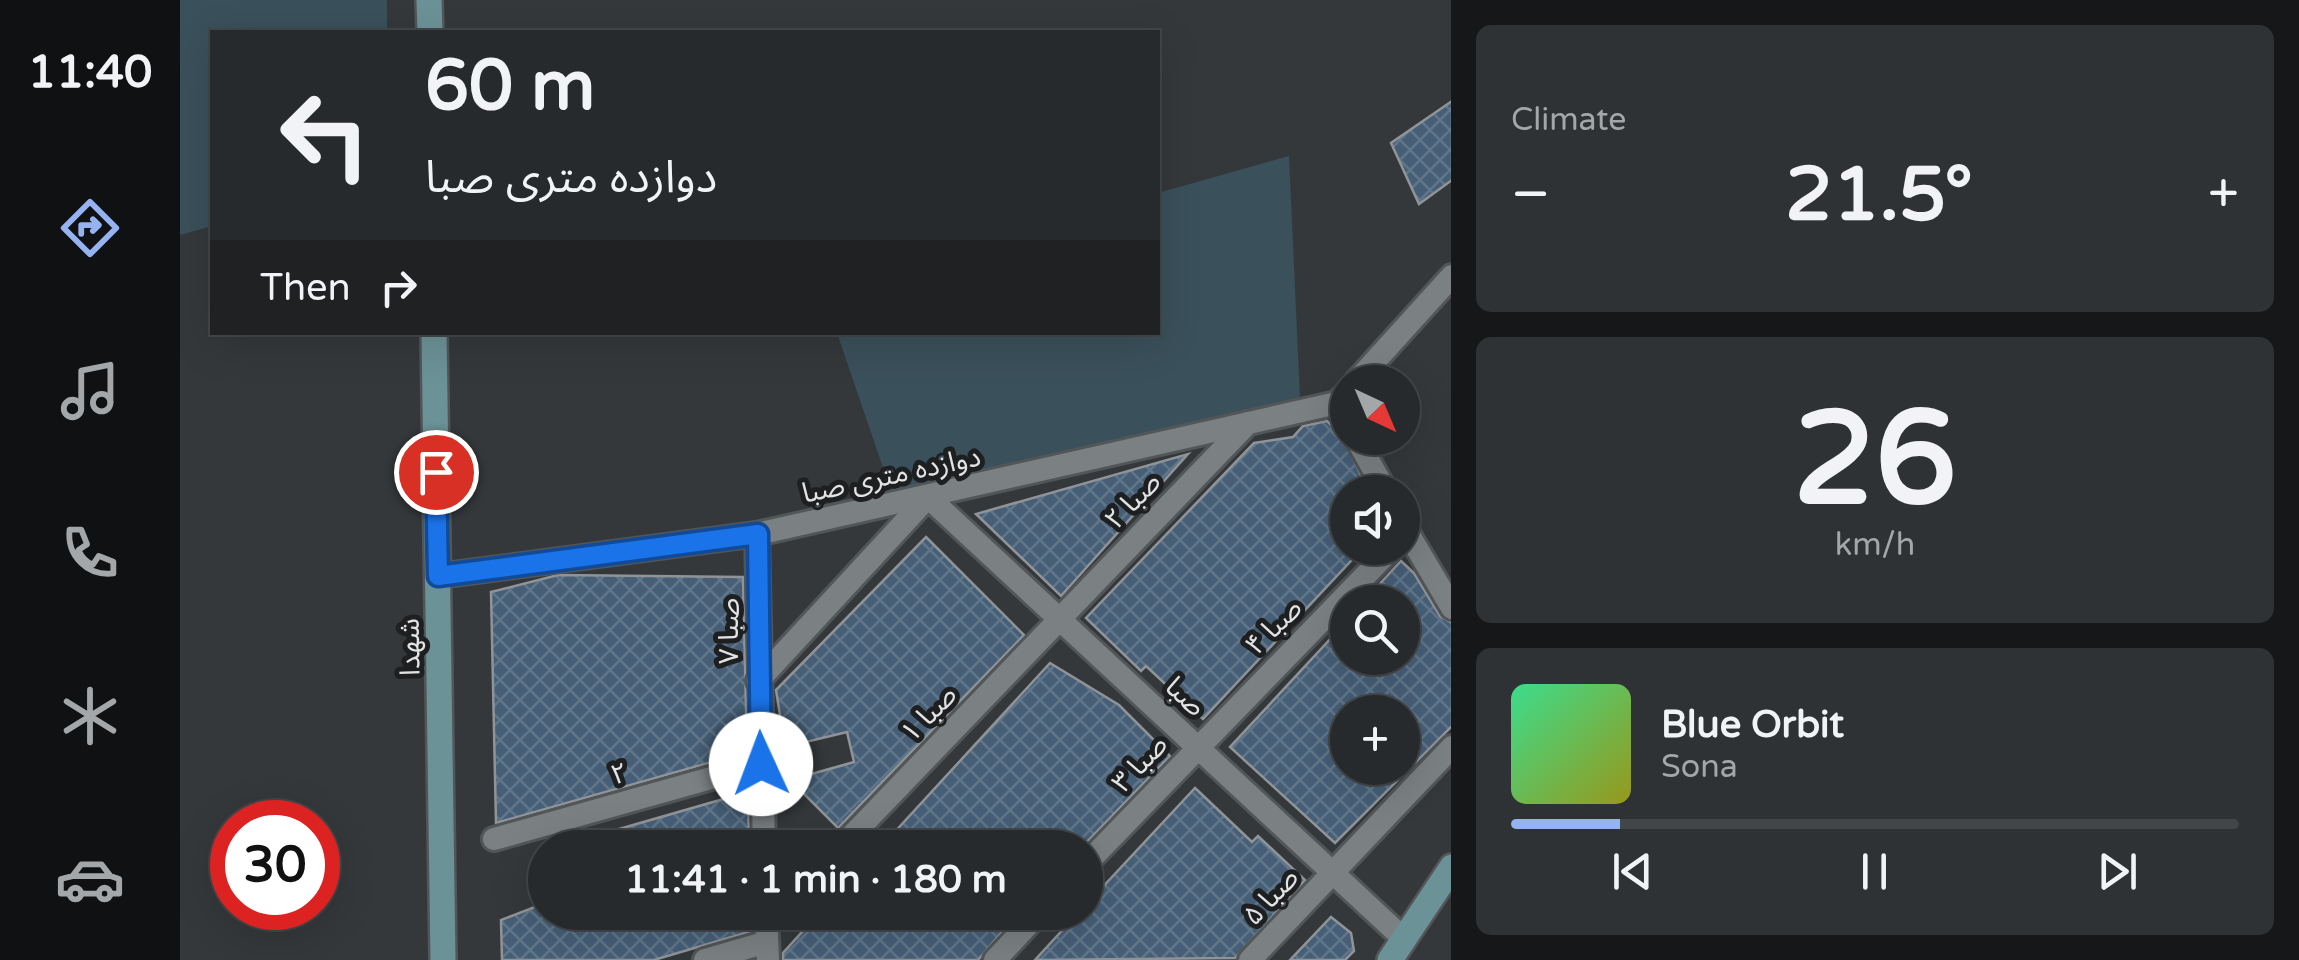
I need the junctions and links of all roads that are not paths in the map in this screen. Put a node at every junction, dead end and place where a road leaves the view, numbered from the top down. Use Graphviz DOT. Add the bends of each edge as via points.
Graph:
graph roads {
  1 [pos="430,0"];
  2 [pos="430,30"];
  3 [pos="1451,277"];
  4 [pos="434,335"];
  5 [pos="1371,365"];
  6 [pos="1330,408"];
  7 [pos="1248,423"];
  8 [pos="928,498"];
  9 [pos="758,534"];
  10 [pos="1420,562"];
  11 [pos="1372,565"];
  12 [pos="438,576"];
  13 [pos="1451,607"];
  14 [pos="1059,619"];
  15 [pos="758,681"];
  16 [pos="1196,746"];
  17 [pos="1451,747"];
  18 [pos="761,764"];
  19 [pos="763,830"];
  20 [pos="857,830"];
  21 [pos="494,839"];
  22 [pos="1103,846"];
  23 [pos="1451,869"];
  24 [pos="1332,873"];
  25 [pos="769,930"];
  26 [pos="1024,930"];
  27 [pos="1397,950"];
  28 [pos="443,960"];
  29 [pos="704,960"];
  30 [pos="996,960"];
  31 [pos="1250,960"];
  1 -- 2 [label="main road"];
  3 -- 5 [label="street"];
  4 -- 12 [label="main road, شهدا"];
  6 -- 7 [label="street, دوازده متری صبا"];
  7 -- 8 [label="street, دوازده متری صبا"];
  7 -- 14 [label="street, صبا ۲"];
  8 -- 9 [label="street, دوازده متری صبا"];
  8 -- 14 [label="street, صبا"];
  8 -- 15 [label="street"];
  9 -- 12 [label="street, دوازده متری صبا"];
  9 -- 15 [label="street, صبا ۷"];
  10 -- 13 [label="street"];
  11 -- 16 [label="street, صبا ۴"];
  12 -- 28 [label="main road, شهدا"];
  14 -- 16 [label="street, صبا"];
  14 -- 20 [label="street, صبا ۱"];
  15 -- 18 [label="street, صبا ۷"];
  16 -- 22 [label="street, صبا ۳"];
  16 -- 24 [label="street, صبا"];
  17 -- 24 [label="street, صبا ۵"];
  18 -- 19 [label="street, صبا ۷"];
  18 -- 21 [label="street, ۲"];
  23 -- 27 [label="main road"];
  24 -- 27 [label="street, صبا"];
  24 -- 31 [label="street, صبا ۵"];
  25 -- 29 [label="street"];
  26 -- 30 [label="street"];
}
